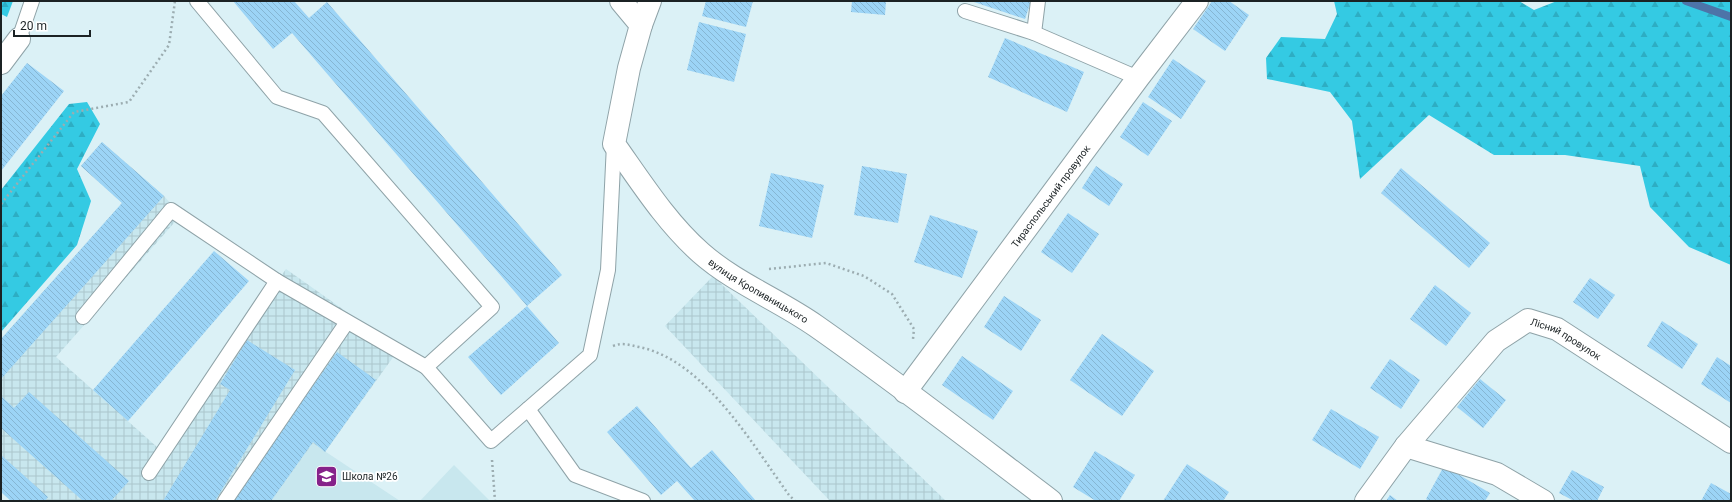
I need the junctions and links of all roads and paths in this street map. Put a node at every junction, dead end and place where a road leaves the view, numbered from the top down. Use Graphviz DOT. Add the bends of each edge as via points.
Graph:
graph roads {
  1 [pos="32,1"];
  2 [pos="175,1"];
  3 [pos="197,1"];
  4 [pos="621,1"];
  5 [pos="650,1"];
  6 [pos="1038,1"];
  7 [pos="1198,1"];
  8 [pos="965,11"];
  9 [pos="641,25"];
  10 [pos="1034,33"];
  11 [pos="19,39"];
  12 [pos="1,63"];
  13 [pos="1138,78"];
  14 [pos="614,144"];
  15 [pos="1,204"];
  16 [pos="729,274"];
  17 [pos="277,281"];
  18 [pos="83,317"];
  19 [pos="347,322"];
  20 [pos="912,345"];
  21 [pos="590,355"];
  22 [pos="426,367"];
  23 [pos="905,392"];
  24 [pos="528,409"];
  25 [pos="491,441"];
  26 [pos="1731,442"];
  27 [pos="1406,446"];
  28 [pos="149,473"];
  29 [pos="225,501"];
  30 [pos="495,501"];
  31 [pos="643,501"];
  32 [pos="795,501"];
  33 [pos="1051,501"];
  34 [pos="1366,501"];
  35 [pos="1544,501"];
  1 -- 11 [label="lane"];
  2 -- 15 [label="path" via="169,45 128,102 74,112"];
  3 -- 22 [label="lane" via="276,97 323,113 492,307"];
  4 -- 9 [label="street"];
  5 -- 9 [label="street"];
  6 -- 10 [label="lane"];
  7 -- 13 [label="street, Тираспольський провулок"];
  8 -- 10 [label="lane"];
  9 -- 14 [label="street" via="629,68"];
  10 -- 13 [label="lane"];
  11 -- 12 [label="street"];
  13 -- 23 [label="street, Тираспольський провулок"];
  14 -- 16 [label="street, вулиця Кропивницького" via="678,230 701,253"];
  14 -- 21 [label="lane" via="608,270"];
  16 -- 20 [label="path" via="743,276 776,268 826,263 864,276 892,294 914,329"];
  16 -- 23 [label="street, вулиця Кропивницького" via="814,325"];
  17 -- 18 [label="lane" via="171,210"];
  17 -- 19 [label="lane"];
  17 -- 28 [label="lane"];
  19 -- 22 [label="lane"];
  19 -- 29 [label="lane"];
  21 -- 24 [label="lane"];
  21 -- 32 [label="path" via="620,343 650,349 680,364 706,386"];
  22 -- 25 [label="lane"];
  23 -- 33 [label="street, вулиця Кропивницького"];
  24 -- 25 [label="lane"];
  24 -- 31 [label="lane" via="575,474"];
  25 -- 30 [label="path"];
  26 -- 27 [label="street, Лісний провулок" via="1557,329 1528,320 1496,342"];
  27 -- 34 [label="street, Лісний провулок"];
  27 -- 35 [label="street" via="1497,474"];
}
